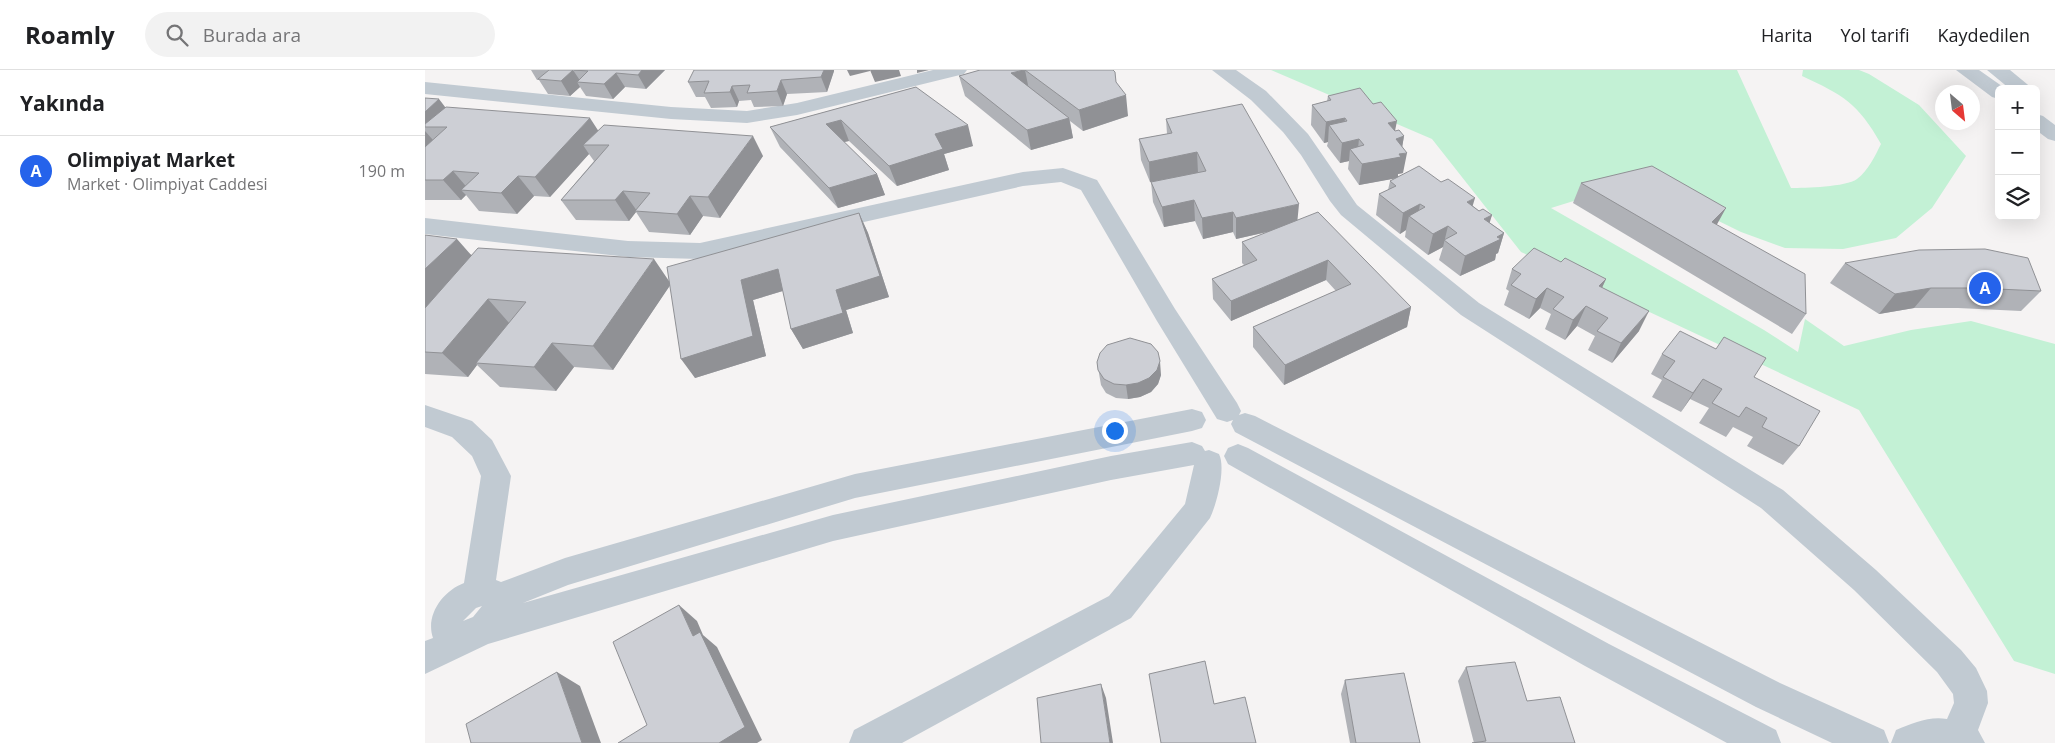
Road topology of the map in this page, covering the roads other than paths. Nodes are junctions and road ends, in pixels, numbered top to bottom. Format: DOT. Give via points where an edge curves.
graph roads {
  1 [pos="957,70"];
  2 [pos="1222,70"];
  3 [pos="1966,70"];
  4 [pos="1997,70"];
  5 [pos="2018,85"];
  6 [pos="425,88"];
  7 [pos="1995,90"];
  8 [pos="2045,111"];
  9 [pos="2055,135"];
  10 [pos="425,226"];
  11 [pos="425,416"];
  12 [pos="1236,418"];
  13 [pos="1192,420"];
  14 [pos="1213,457"];
  15 [pos="489,595"];
  16 [pos="480,631"];
  17 [pos="425,658"];
  18 [pos="1962,741"];
  19 [pos="867,743"];
  20 [pos="1763,743"];
  21 [pos="1871,743"];
  22 [pos="1909,743"];
  1 -- 6 [label="street" via="797,109 747,117 671,113"];
  2 -- 18 [label="street" via="1271,107 1309,150 1349,210 1470,309 1772,499 1865,580 1949,661 1964,680 1970,691 1971,703"];
  3 -- 7 [label="street"];
  4 -- 5 [label="street"];
  8 -- 9 [label="street"];
  10 -- 12 [label="street" via="627,249 700,251 1023,179 1063,174 1089,185 1166,315"];
  11 -- 15 [label="street" via="462,429 482,448 496,476"];
  12 -- 13 [label="street" via="1208,411"];
  12 -- 14 [label="street" via="1249,440 1246,449"];
  12 -- 21 [label="street" via="1768,695"];
  13 -- 14 [label="street" via="1184,433 1187,448"];
  13 -- 15 [label="street" via="855,486"];
  14 -- 16 [label="street" via="1111,468 833,528"];
  14 -- 19 [label="street" via="1199,508 1120,607"];
  14 -- 20 [label="street"];
  15 -- 16 [label="street" via="501,604 495,618"];
  16 -- 17 [label="street"];
  18 -- 22 [label="street" via="1938,734 1921,736"];
}
